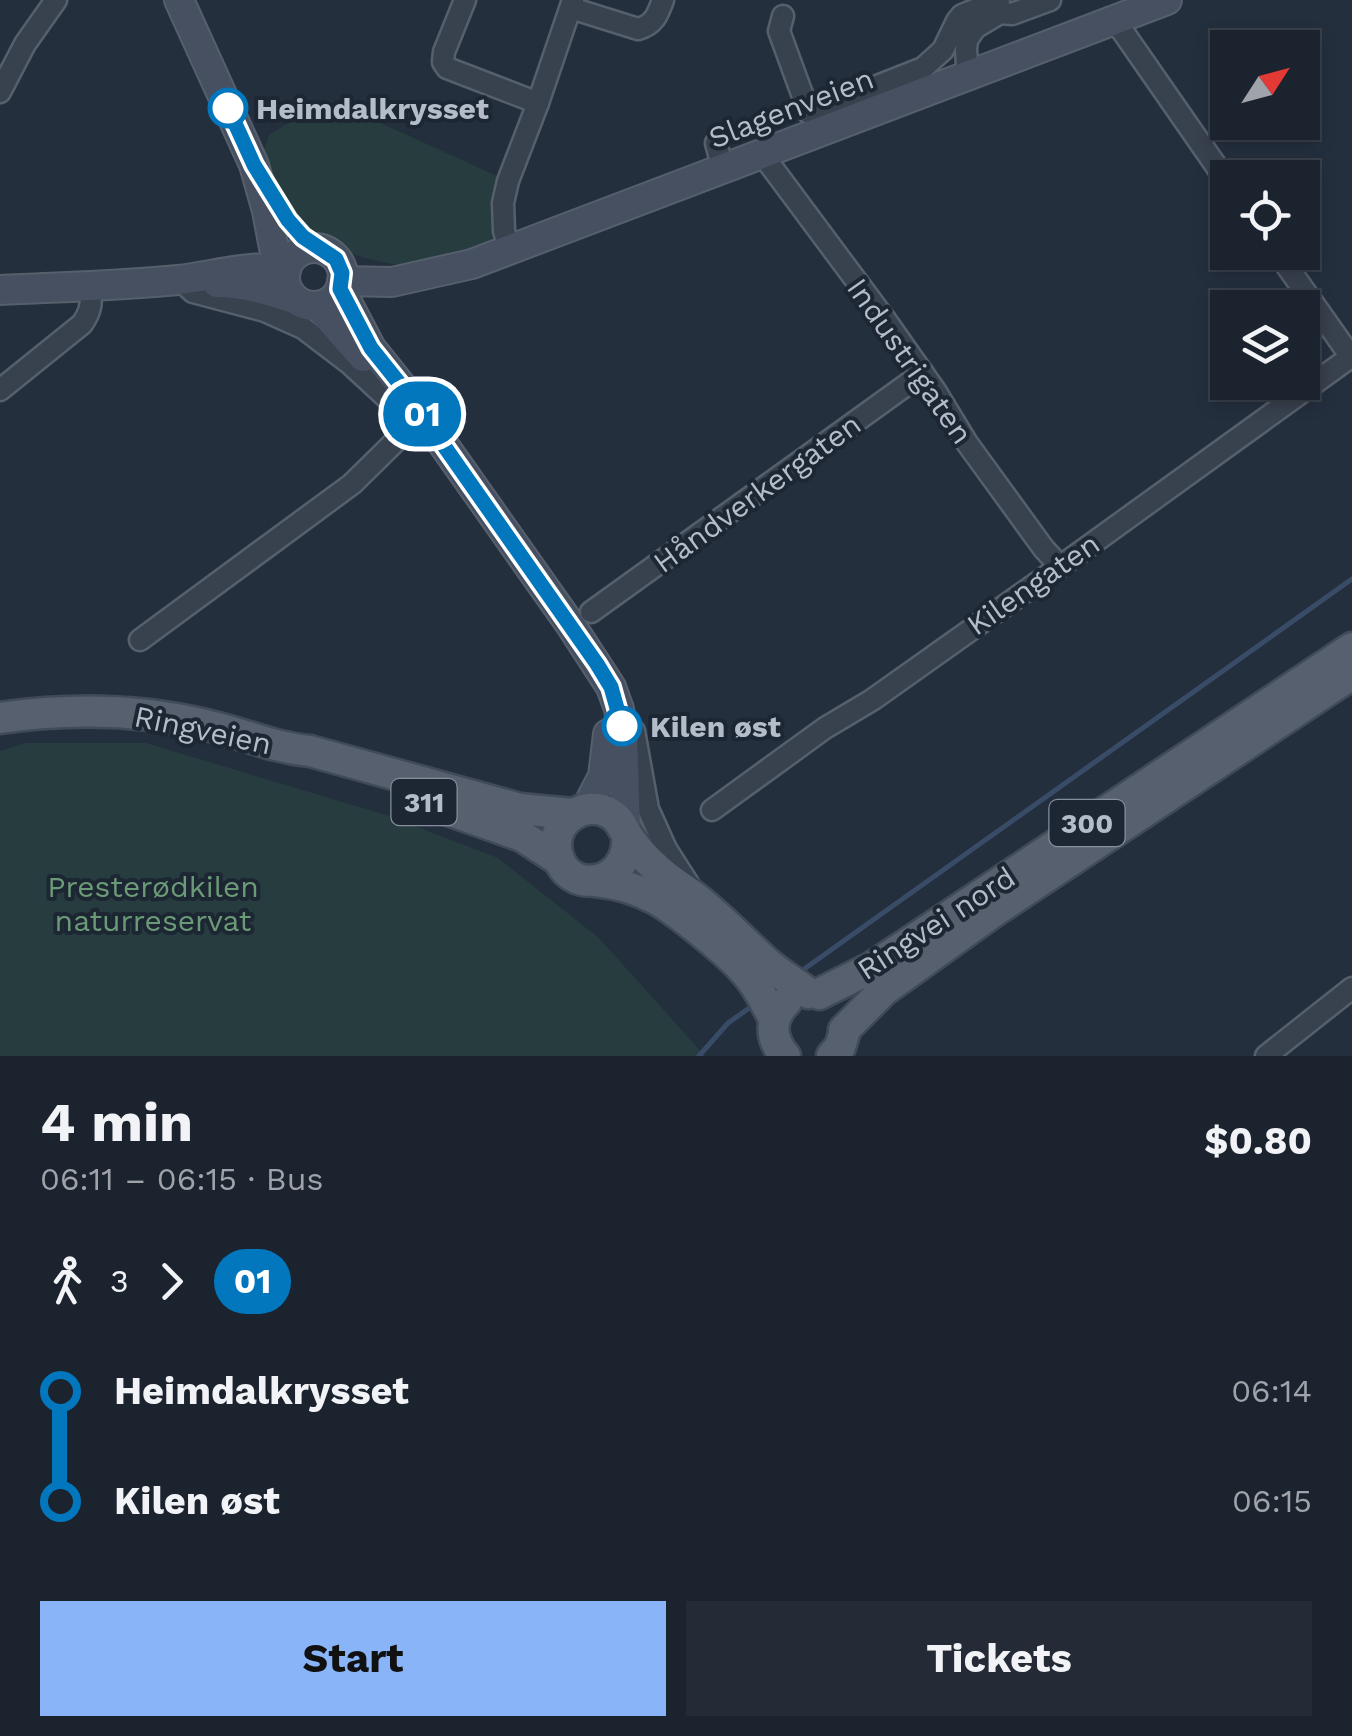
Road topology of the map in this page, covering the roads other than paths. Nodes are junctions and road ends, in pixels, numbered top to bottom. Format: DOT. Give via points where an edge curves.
graph roads {
  1 [pos="56,0"];
  2 [pos="180,0"];
  3 [pos="465,0"];
  4 [pos="663,0"];
  5 [pos="1050,0"];
  6 [pos="1168,0"];
  7 [pos="572,4"];
  8 [pos="1001,4"];
  9 [pos="966,6"];
  10 [pos="782,16"];
  11 [pos="1109,22"];
  12 [pos="970,75"];
  13 [pos="2,81"];
  14 [pos="538,103"];
  15 [pos="762,154"];
  16 [pos="1212,160"];
  17 [pos="254,165"];
  18 [pos="324,251"];
  19 [pos="510,251"];
  20 [pos="286,269"];
  21 [pos="1290,270"];
  22 [pos="436,272"];
  23 [pos="180,280"];
  24 [pos="89,285"];
  25 [pos="0,290"];
  26 [pos="324,294"];
  27 [pos="1351,356"];
  28 [pos="923,373"];
  29 [pos="0,390"];
  30 [pos="414,423"];
  31 [pos="1060,566"];
  32 [pos="591,612"];
  33 [pos="140,640"];
  34 [pos="1352,648"];
  35 [pos="597,664"];
  36 [pos="1352,674"];
  37 [pos="0,718"];
  38 [pos="286,749"];
  39 [pos="712,810"];
  40 [pos="579,811"];
  41 [pos="626,834"];
  42 [pos="559,860"];
  43 [pos="595,881"];
  44 [pos="698,900"];
  45 [pos="1352,988"];
  46 [pos="786,994"];
  47 [pos="843,1044"];
  48 [pos="785,1056"];
  49 [pos="1266,1056"];
  1 -- 13 [label="street"];
  2 -- 17 [label="main road"];
  3 -- 14 [label="street" via="443,62"];
  4 -- 7 [label="street" via="654,20 638,29"];
  5 -- 8 [label="street, Slagenveien" via="1012,14"];
  6 -- 11 [label="main road, Slagenveien"];
  7 -- 14 [label="street"];
  8 -- 9 [label="street, Slagenveien"];
  8 -- 12 [label="street" via="967,40"];
  9 -- 10 [label="street, Slagenveien" via="943,50 923,68 810,112 778,31"];
  11 -- 12 [label="main road, Slagenveien"];
  11 -- 16 [label="street" via="1121,29"];
  12 -- 15 [label="main road, Slagenveien"];
  14 -- 19 [label="street" via="502,203"];
  15 -- 19 [label="main road, Slagenveien" via="719,156"];
  15 -- 28 [label="street, Industrigaten"];
  17 -- 18 [label="main road" via="288,220"];
  17 -- 20 [label="main road" via="274,248"];
  18 -- 20 [label="main road" via="301,251"];
  18 -- 22 [label="main road, Slagenveien" via="387,268"];
  18 -- 26 [label="main road" via="340,266"];
  19 -- 22 [label="main road, Slagenveien"];
  20 -- 23 [label="main road, Slagenveien"];
  20 -- 26 [label="main road" via="286,284"];
  21 -- 27 [label="street"];
  22 -- 26 [label="main road, Slagenveien"];
  23 -- 24 [label="main road, Slagenveien"];
  23 -- 26 [label="main road, Slagenveien"];
  23 -- 30 [label="street" via="192,292 303,328"];
  24 -- 25 [label="main road, Slagenveien"];
  24 -- 29 [label="street" via="90,313 82,324"];
  26 -- 30 [label="main road"];
  26 -- 35 [label="main road" via="407,393"];
  27 -- 31 [label="street, Kilengaten"];
  28 -- 31 [label="street, Industrigaten"];
  28 -- 32 [label="street, Håndverkergaten"];
  30 -- 33 [label="street" via="352,484"];
  30 -- 40 [label="main road" via="598,692 607,758"];
  31 -- 39 [label="street, Kilengaten"];
  34 -- 46 [label="main road, Ringvei nord / 300" via="871,968"];
  35 -- 41 [label="main road" via="623,732"];
  35 -- 44 [label="street" via="628,708 648,810"];
  36 -- 47 [label="main road, Ringvei nord / 300" via="884,990"];
  37 -- 38 [label="main road, Ringveien / 311" via="148,714"];
  38 -- 40 [label="main road, Ringveien / 311" via="520,809"];
  38 -- 42 [label="main road, Ringveien / 311" via="306,762 508,830"];
  40 -- 41 [label="main road, Ringveien / 311" via="610,814"];
  40 -- 42 [label="main road" via="557,834"];
  41 -- 43 [label="main road" via="621,866"];
  41 -- 44 [label="main road, Ringveien"];
  42 -- 43 [label="main road, Ringveien / 311" via="570,874"];
  43 -- 46 [label="main road, 311" via="643,891 670,906"];
  44 -- 46 [label="main road, Ringveien"];
  45 -- 49 [label="street"];
  46 -- 47 [label="main road, 311" via="829,1000 843,1018"];
  46 -- 48 [label="main road, 311" via="772,1032"];
}
